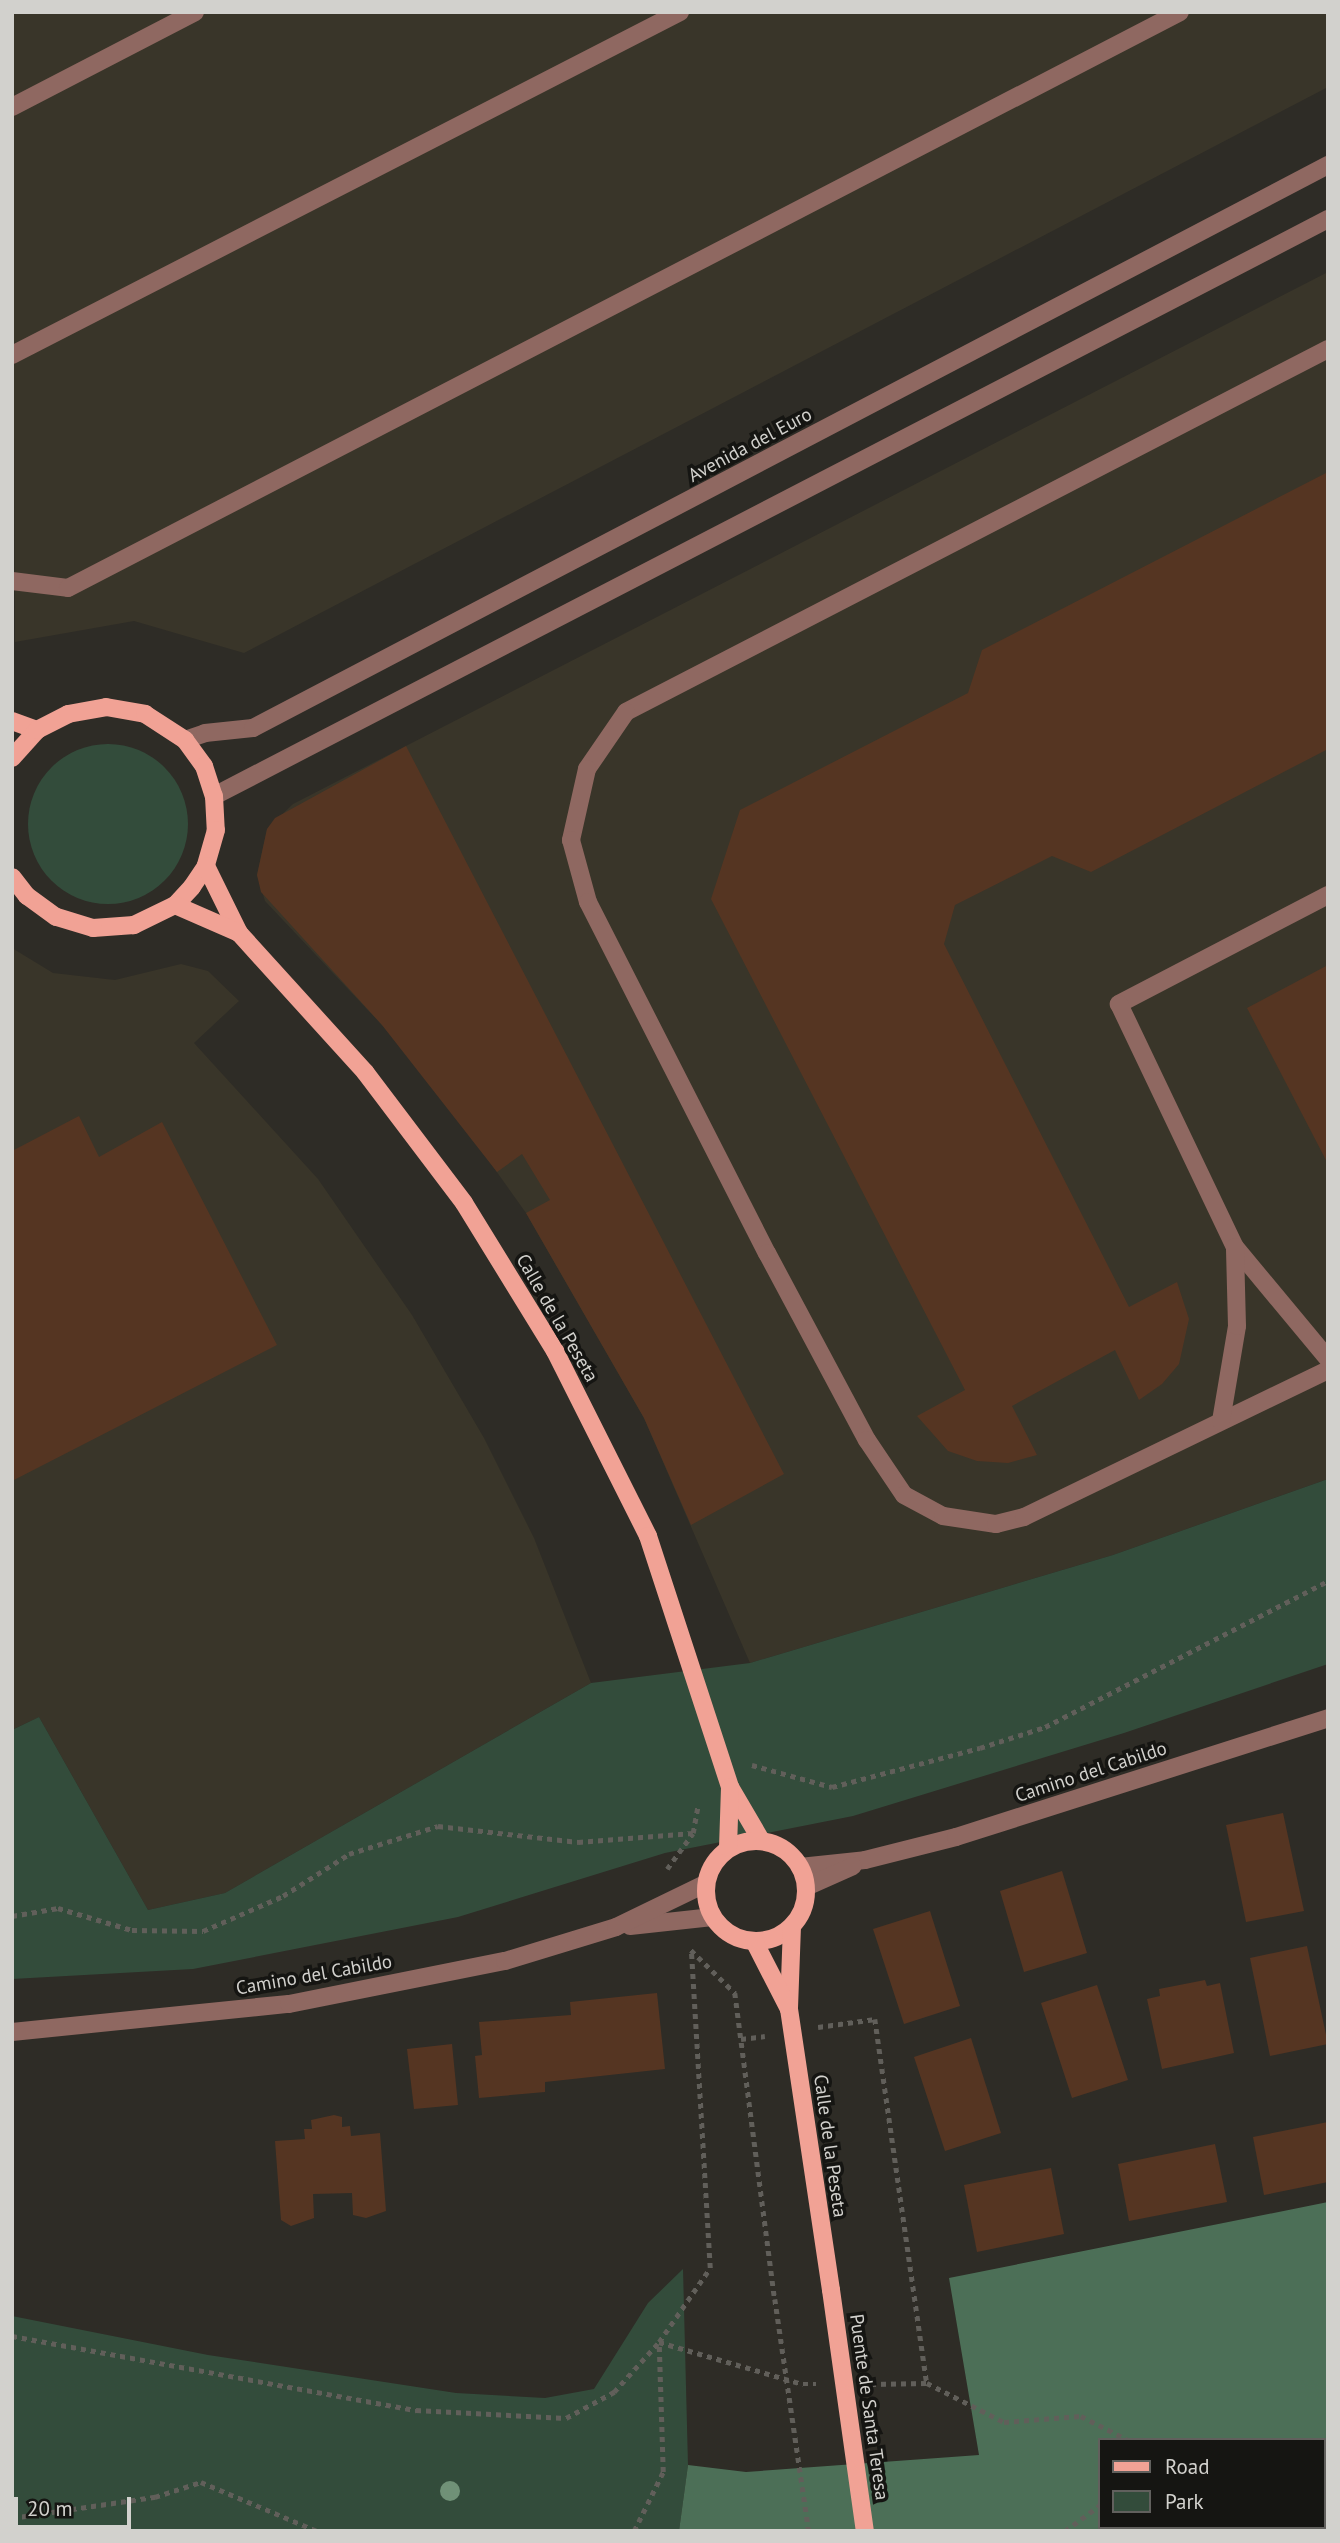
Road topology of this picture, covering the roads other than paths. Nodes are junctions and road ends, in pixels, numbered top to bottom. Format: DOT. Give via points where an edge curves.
graph roads {
  1 [pos="195,12"];
  2 [pos="680,12"];
  3 [pos="1180,12"];
  4 [pos="12,107"];
  5 [pos="1328,164"];
  6 [pos="1328,219"];
  7 [pos="1328,349"];
  8 [pos="12,355"];
  9 [pos="12,581"];
  10 [pos="12,721"];
  11 [pos="37,730"];
  12 [pos="185,740"];
  13 [pos="12,758"];
  14 [pos="214,796"];
  15 [pos="206,866"];
  16 [pos="12,877"];
  17 [pos="1328,895"];
  18 [pos="20,897"];
  19 [pos="175,905"];
  20 [pos="239,933"];
  21 [pos="1235,1247"];
  22 [pos="1328,1359"];
  23 [pos="1328,1370"];
  24 [pos="1221,1421"];
  25 [pos="1328,1718"];
  26 [pos="728,1780"];
  27 [pos="761,1840"];
  28 [pos="728,1848"];
  29 [pos="865,1860"];
  30 [pos="800,1867"];
  31 [pos="705,1884"];
  32 [pos="806,1887"];
  33 [pos="713,1917"];
  34 [pos="792,1926"];
  35 [pos="616,1927"];
  36 [pos="754,1941"];
  37 [pos="789,2008"];
  38 [pos="12,2032"];
  39 [pos="831,2290"];
  40 [pos="865,2531"];
  1 -- 4 [label="street"];
  2 -- 8 [label="street"];
  3 -- 9 [label="street" via="68,588"];
  5 -- 12 [label="street, Avenida del Euro" via="253,728"];
  6 -- 14 [label="street"];
  7 -- 24 [label="street" via="626,712 587,769 571,840 588,902 606,938 848,1405 904,1495 943,1516 996,1524 1024,1517"];
  10 -- 11 [label="main road"];
  11 -- 12 [label="main road" via="68,713 106,707 145,714"];
  11 -- 13 [label="main road"];
  12 -- 14 [label="main road" via="204,766"];
  14 -- 15 [label="main road" via="216,830"];
  15 -- 19 [label="main road"];
  15 -- 20 [label="main road, Calle de la Peseta"];
  16 -- 18 [label="main road"];
  17 -- 21 [label="street" via="1119,1004"];
  18 -- 19 [label="main road" via="56,917 93,928 134,925"];
  19 -- 20 [label="main road, Calle de la Peseta"];
  20 -- 26 [label="main road, Calle de la Peseta" via="365,1073 464,1203 555,1351 648,1536"];
  21 -- 22 [label="street"];
  21 -- 24 [label="street" via="1237,1326"];
  23 -- 24 [label="street"];
  25 -- 29 [label="street, Camino del Cabildo" via="956,1837"];
  26 -- 27 [label="main road, Calle de la Peseta"];
  26 -- 28 [label="main road, Calle de la Peseta"];
  27 -- 28 [label="main road"];
  27 -- 30 [label="main road" via="784,1849"];
  28 -- 31 [label="main road" via="709,1870"];
  29 -- 30 [label="street, Camino del Cabildo"];
  29 -- 32 [label="street, Camino del Cabildo"];
  30 -- 32 [label="main road"];
  31 -- 33 [label="main road"];
  31 -- 35 [label="street, Camino del Cabildo"];
  32 -- 34 [label="main road" via="806,1901"];
  33 -- 35 [label="street, Camino del Cabildo"];
  33 -- 36 [label="main road" via="723,1930"];
  34 -- 36 [label="main road" via="768,1940"];
  34 -- 37 [label="main road, Calle de la Peseta"];
  35 -- 38 [label="street, Camino del Cabildo" via="505,1961 289,2004"];
  36 -- 37 [label="main road, Calle de la Peseta"];
  37 -- 39 [label="main road, Calle de la Peseta"];
  39 -- 40 [label="main road, Puente de Santa Teresa, bridge"];
}
